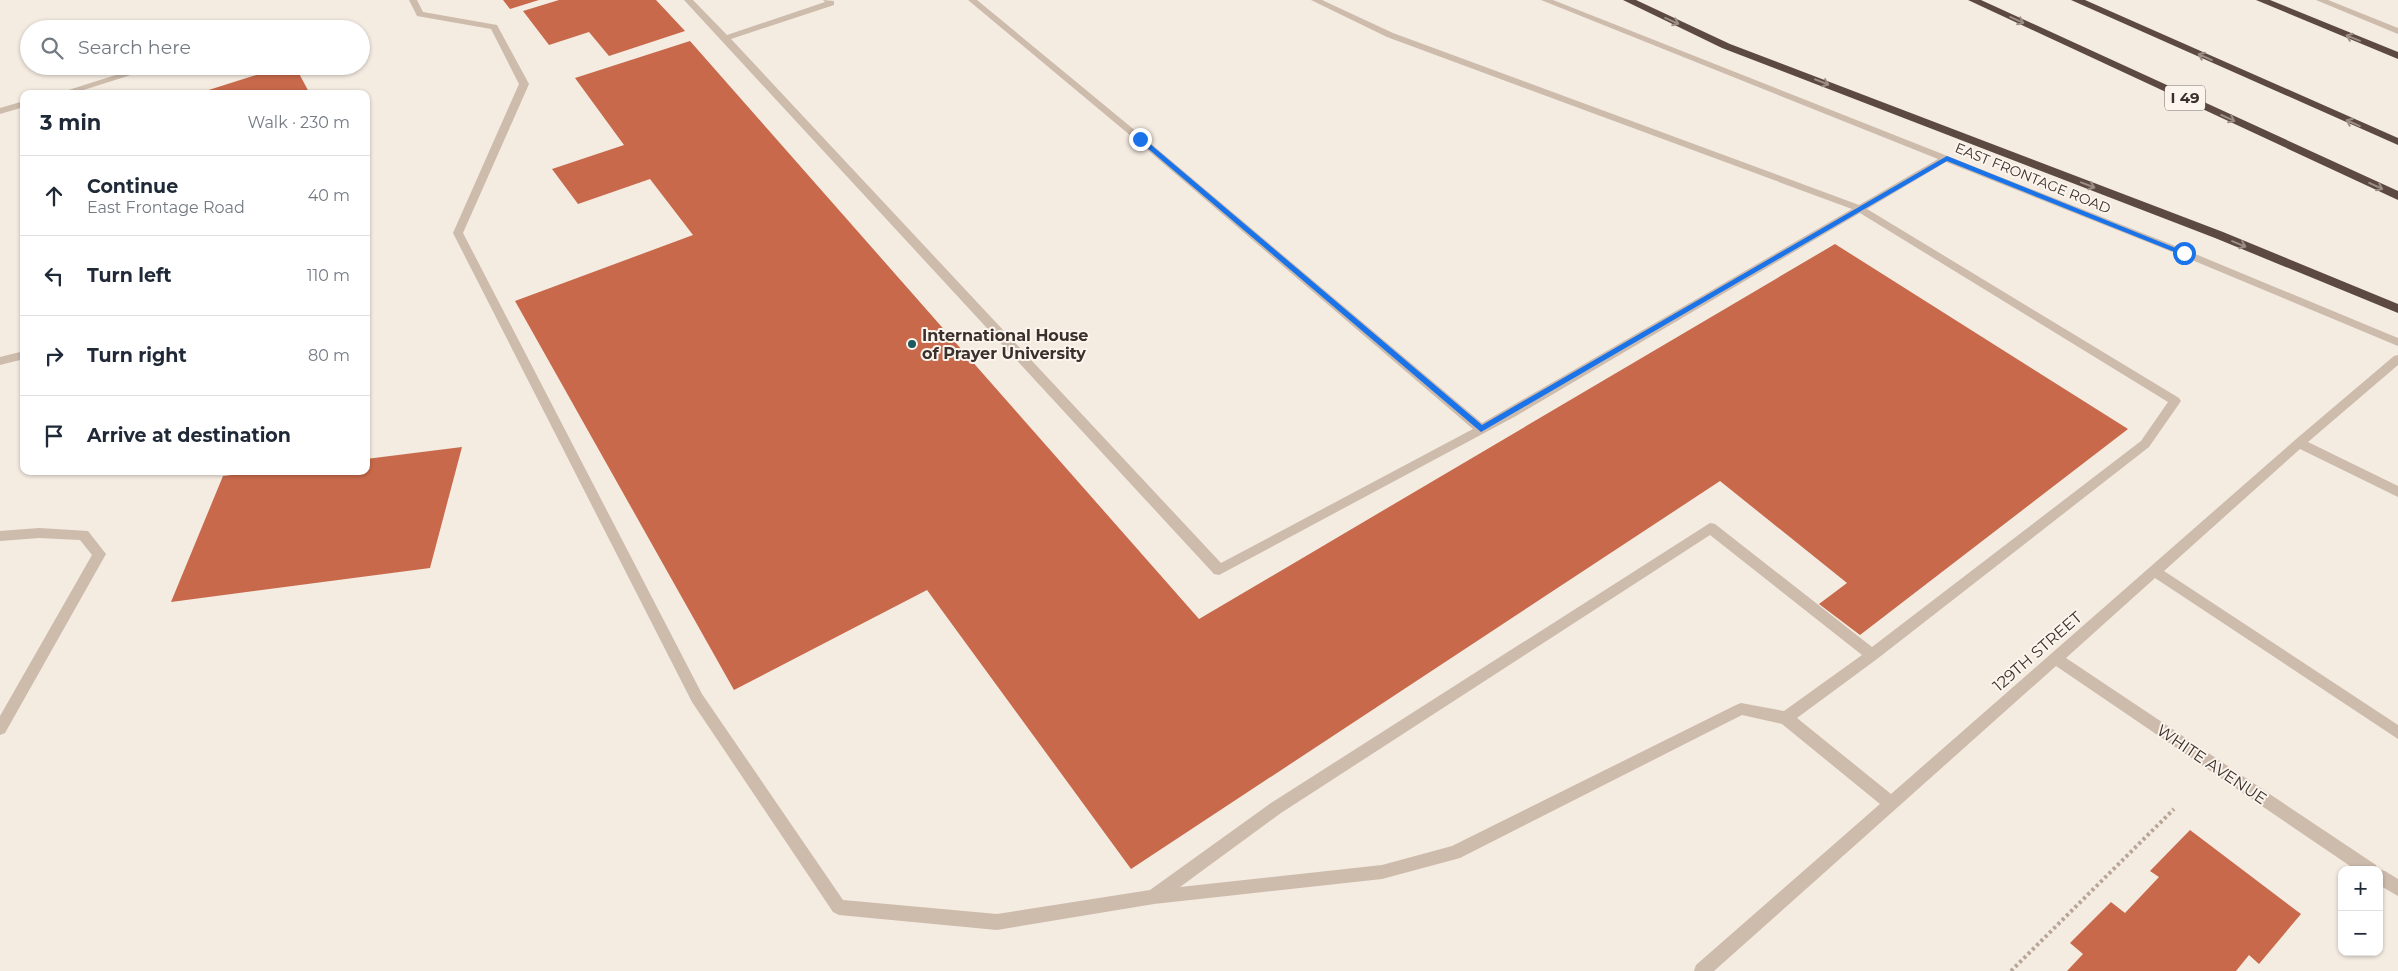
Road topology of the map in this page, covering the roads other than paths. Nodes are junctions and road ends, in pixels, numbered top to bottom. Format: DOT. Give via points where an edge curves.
graph roads {
  1 [pos="413,0"];
  2 [pos="688,0"];
  3 [pos="972,0"];
  4 [pos="1315,0"];
  5 [pos="1545,0"];
  6 [pos="1628,0"];
  7 [pos="1973,0"];
  8 [pos="2076,0"];
  9 [pos="2261,0"];
  10 [pos="2320,0"];
  11 [pos="833,1"];
  12 [pos="2398,31"];
  13 [pos="725,38"];
  14 [pos="2398,56"];
  15 [pos="125,75"];
  16 [pos="74,90"];
  17 [pos="20,105"];
  18 [pos="0,111"];
  19 [pos="2398,142"];
  20 [pos="1947,158"];
  21 [pos="2398,196"];
  22 [pos="1860,209"];
  23 [pos="2398,309"];
  24 [pos="2398,342"];
  25 [pos="20,356"];
  26 [pos="2398,360"];
  27 [pos="0,361"];
  28 [pos="1481,429"];
  29 [pos="2300,443"];
  30 [pos="2398,492"];
  31 [pos="0,536"];
  32 [pos="2154,572"];
  33 [pos="1872,655"];
  34 [pos="2055,658"];
  35 [pos="1786,718"];
  36 [pos="0,729"];
  37 [pos="2398,733"];
  38 [pos="1891,803"];
  39 [pos="2364,866"];
  40 [pos="2383,879"];
  41 [pos="2398,888"];
  42 [pos="1153,897"];
  43 [pos="1702,971"];
  1 -- 42 [label="street" via="420,14 494,27 524,84 458,233 697,698 839,907 997,922"];
  2 -- 13 [label="street"];
  3 -- 28 [label="street" via="1148,145"];
  4 -- 22 [label="street" via="1390,35"];
  5 -- 20 [label="street, EAST FRONTAGE ROAD"];
  6 -- 23 [label="highway, one-way" via="1726,46 2219,235"];
  7 -- 21 [label="highway, I 49, one-way"];
  19 -- 8 [label="highway, one-way"];
  14 -- 9 [label="highway, one-way"];
  10 -- 12 [label="street"];
  11 -- 13 [label="street"];
  13 -- 28 [label="street" via="1219,570"];
  15 -- 16 [label="street"];
  17 -- 18 [label="street"];
  20 -- 22 [label="street"];
  20 -- 24 [label="street, EAST FRONTAGE ROAD"];
  22 -- 28 [label="street"];
  22 -- 33 [label="street" via="2175,401 2146,444"];
  25 -- 27 [label="street"];
  26 -- 29 [label="street, 129TH STREET"];
  29 -- 30 [label="street"];
  29 -- 32 [label="street, 129TH STREET"];
  31 -- 36 [label="street" via="39,533 83,535 99,554"];
  32 -- 34 [label="street, 129TH STREET"];
  32 -- 37 [label="street"];
  33 -- 35 [label="street"];
  33 -- 42 [label="street" via="1710,528 1276,808"];
  34 -- 38 [label="street, 129TH STREET"];
  34 -- 39 [label="street, WHITE AVENUE"];
  35 -- 38 [label="street"];
  35 -- 42 [label="street" via="1741,709 1455,853 1382,872"];
  38 -- 43 [label="street, 129TH STREET"];
  40 -- 41 [label="street"];
}
